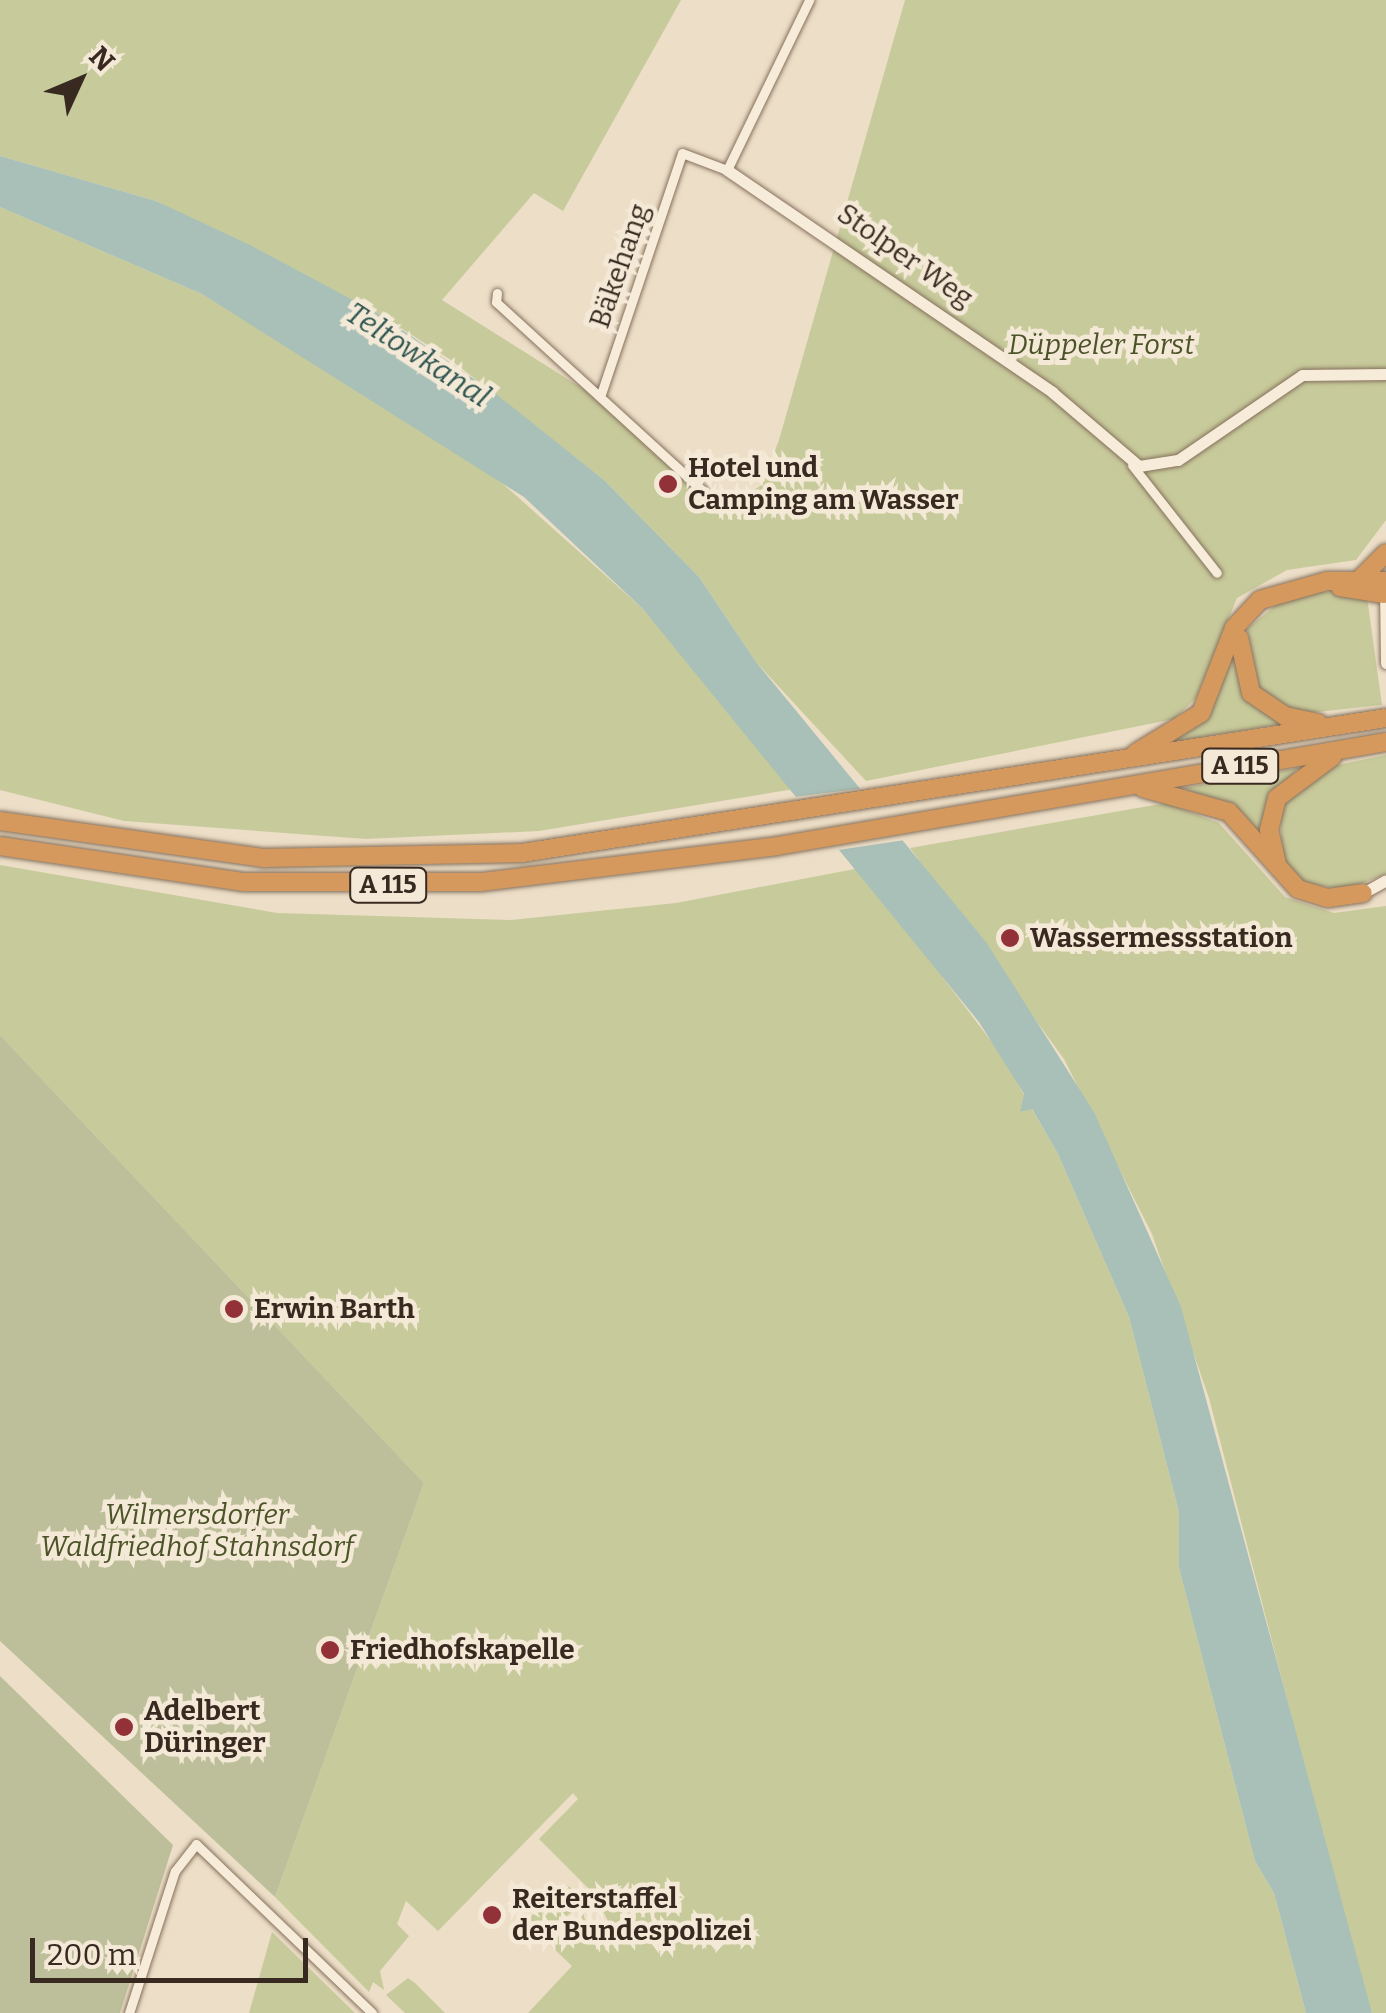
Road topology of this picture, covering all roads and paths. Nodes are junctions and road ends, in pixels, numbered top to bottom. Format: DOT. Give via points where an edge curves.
graph roads {
  1 [pos="809,0"];
  2 [pos="682,153"];
  3 [pos="727,170"];
  4 [pos="497,292"];
  5 [pos="1386,374"];
  6 [pos="601,394"];
  7 [pos="1130,461"];
  8 [pos="703,491"];
  9 [pos="1386,554"];
  10 [pos="1217,573"];
  11 [pos="1361,578"];
  12 [pos="1310,584"];
  13 [pos="1385,585"];
  14 [pos="1248,609"];
  15 [pos="1386,664"];
  16 [pos="1386,718"];
  17 [pos="1346,724"];
  18 [pos="1386,742"];
  19 [pos="1356,746"];
  20 [pos="1118,762"];
  21 [pos="1123,786"];
  22 [pos="0,821"];
  23 [pos="0,846"];
  24 [pos="1284,878"];
  25 [pos="1386,880"];
  26 [pos="1386,889"];
  27 [pos="1363,893"];
  28 [pos="130,2013"];
  29 [pos="372,2013"];
  1 -- 3 [label="street"];
  2 -- 3 [label="street, Stolper Weg"];
  2 -- 6 [label="street, Bäkehang"];
  3 -- 7 [label="street, Stolper Weg" via="1052,392"];
  4 -- 6 [label="street" via="496,302"];
  5 -- 7 [label="street" via="1302,375 1178,460"];
  6 -- 8 [label="street"];
  7 -- 10 [label="street, Stolper Weg"];
  9 -- 11 [label="highway"];
  11 -- 12 [label="highway"];
  11 -- 13 [label="highway"];
  12 -- 13 [label="highway"];
  12 -- 14 [label="highway"];
  13 -- 15 [label="street"];
  14 -- 17 [label="highway" via="1238,647 1251,693 1285,716"];
  14 -- 20 [label="highway" via="1201,713"];
  16 -- 17 [label="highway, A 115"];
  17 -- 20 [label="highway, A 115"];
  18 -- 19 [label="highway, A 115"];
  19 -- 21 [label="highway, A 115"];
  19 -- 24 [label="highway" via="1302,771 1277,798 1269,830"];
  20 -- 22 [label="highway, A 115" via="522,854 382,861 196,854"];
  21 -- 23 [label="highway, A 115" via="777,846 544,877 320,886 164,875"];
  21 -- 24 [label="highway" via="1228,812"];
  24 -- 27 [label="highway" via="1328,898"];
  25 -- 27 [label="street"];
  26 -- 27 [label="street"];
  28 -- 29 [label="street" via="175,1870 196,1844"];
}
